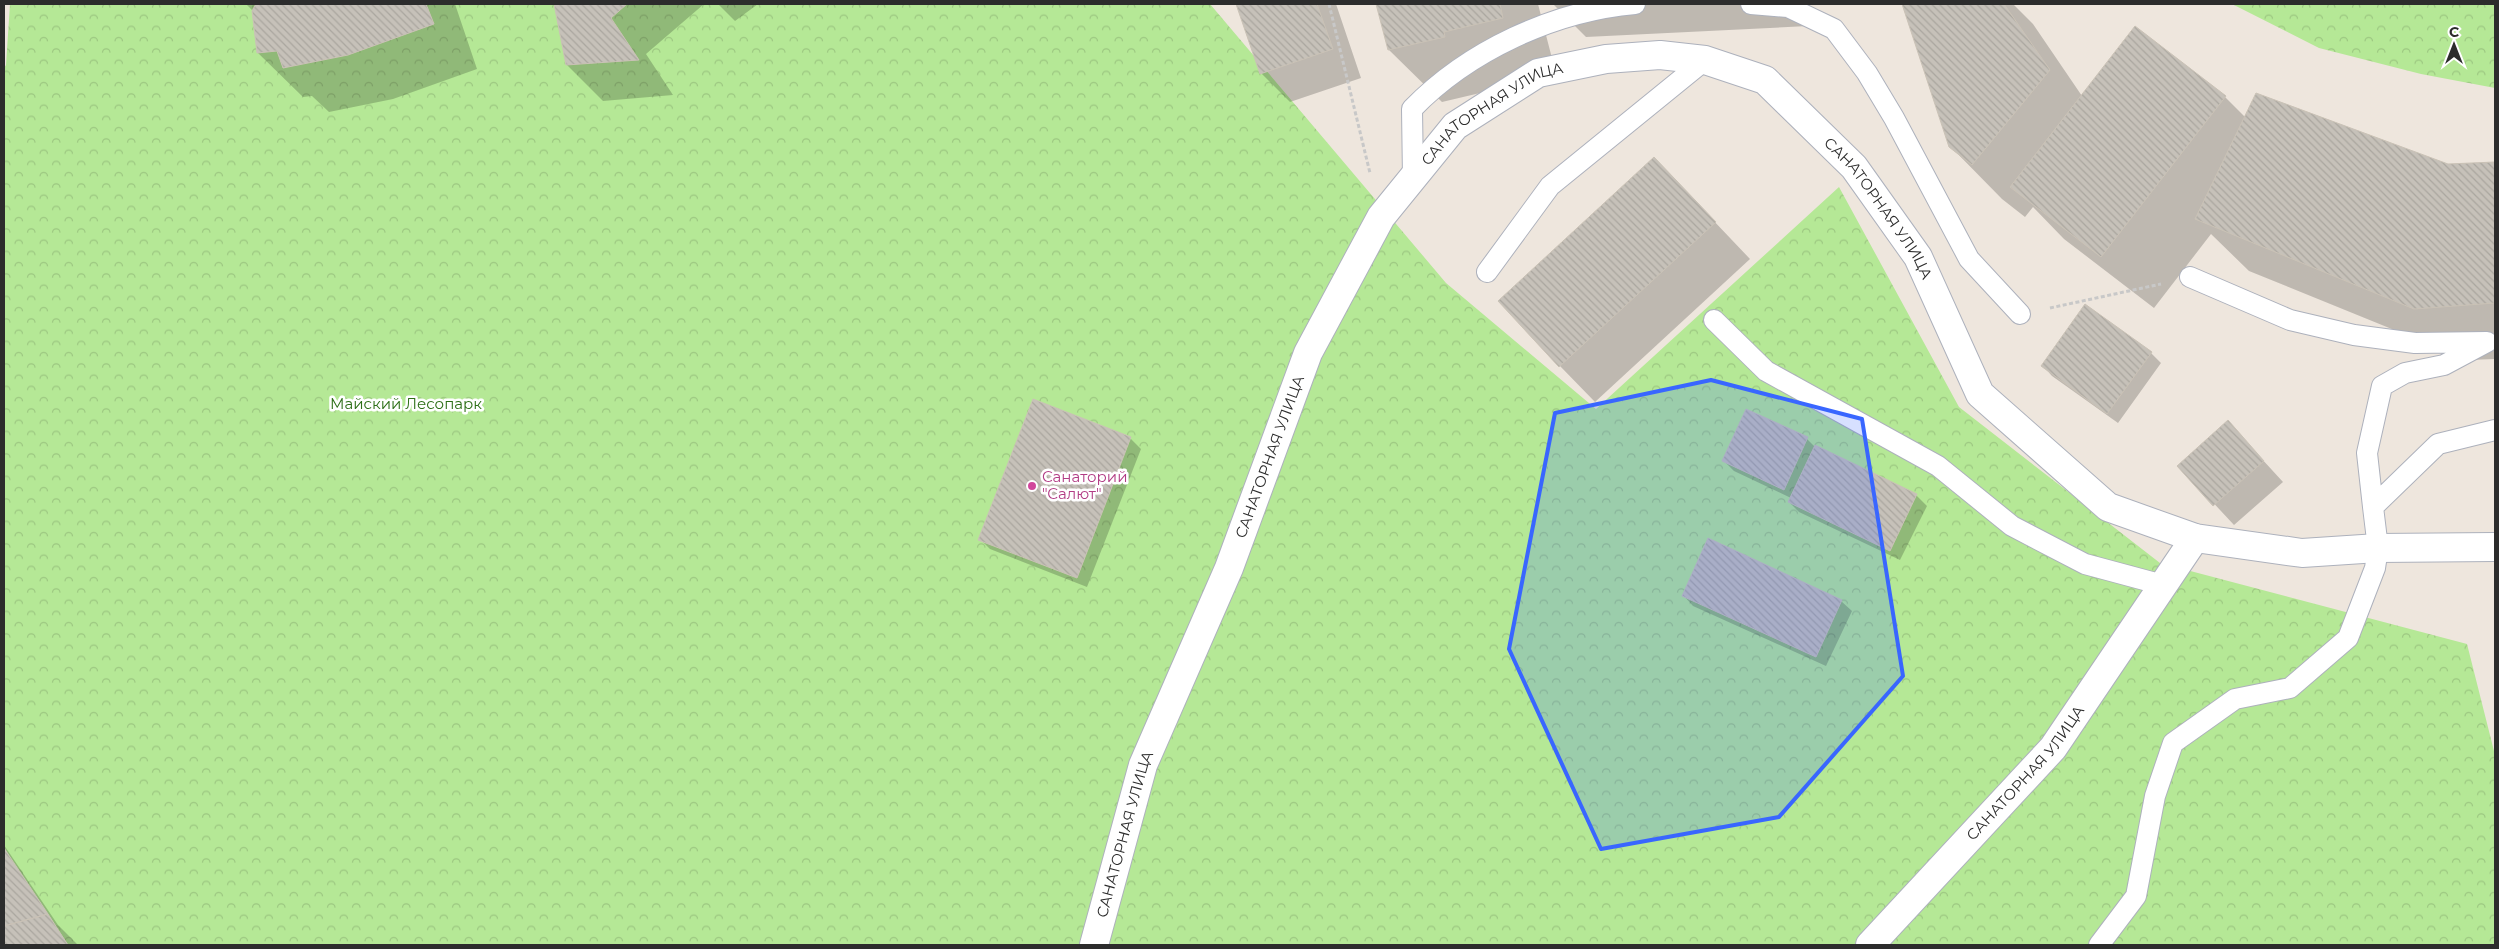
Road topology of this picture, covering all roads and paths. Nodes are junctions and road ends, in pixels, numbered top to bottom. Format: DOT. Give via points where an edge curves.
graph roads {
  1 [pos="1329,4"];
  2 [pos="1635,4"];
  3 [pos="1751,4"];
  4 [pos="1788,5"];
  5 [pos="1705,60"];
  6 [pos="1412,178"];
  7 [pos="1381,217"];
  8 [pos="1487,272"];
  9 [pos="2190,277"];
  10 [pos="2020,314"];
  11 [pos="1714,320"];
  12 [pos="2491,341"];
  13 [pos="2495,430"];
  14 [pos="2373,507"];
  15 [pos="2195,538"];
  16 [pos="2378,548"];
  17 [pos="2495,548"];
  18 [pos="2162,586"];
  19 [pos="1090,942"];
  20 [pos="1870,945"];
  21 [pos="2099,945"];
  1 -- 7 [label="path"];
  2 -- 6 [label="lane" via="1611,6 1548,23 1482,54 1433,87 1412,109"];
  3 -- 4 [label="lane"];
  4 -- 10 [label="lane" via="1834,29 1867,73 1970,259"];
  5 -- 6 [label="street, САНАТОРНАЯ УЛИЦА" via="1660,54 1606,59 1538,73 1455,126"];
  5 -- 8 [label="lane" via="1550,186"];
  5 -- 15 [label="street, САНАТОРНАЯ УЛИЦА" via="1765,80 1854,167 1918,257 1980,394 2108,507"];
  6 -- 7 [label="street, САНАТОРНАЯ УЛИЦА"];
  7 -- 19 [label="street, САНАТОРНАЯ УЛИЦА" via="1308,352 1229,568 1143,765"];
  9 -- 10 [label="path"];
  9 -- 12 [label="lane" via="2290,320 2354,335 2415,343"];
  11 -- 18 [label="lane" via="1766,371 1938,466 2012,526 2085,564"];
  12 -- 14 [label="lane" via="2444,365 2405,373 2382,386 2367,452"];
  13 -- 14 [label="lane" via="2438,444"];
  14 -- 16 [label="lane"];
  15 -- 16 [label="street, САНАТОРНАЯ УЛИЦА" via="2302,553"];
  15 -- 18 [label="street, САНАТОРНАЯ УЛИЦА"];
  16 -- 17 [label="street, САНАТОРНАЯ УЛИЦА"];
  16 -- 21 [label="lane" via="2374,568 2348,638 2290,688 2235,699 2174,743 2155,796 2136,896"];
  18 -- 20 [label="street, САНАТОРНАЯ УЛИЦА" via="2053,748"];
}
